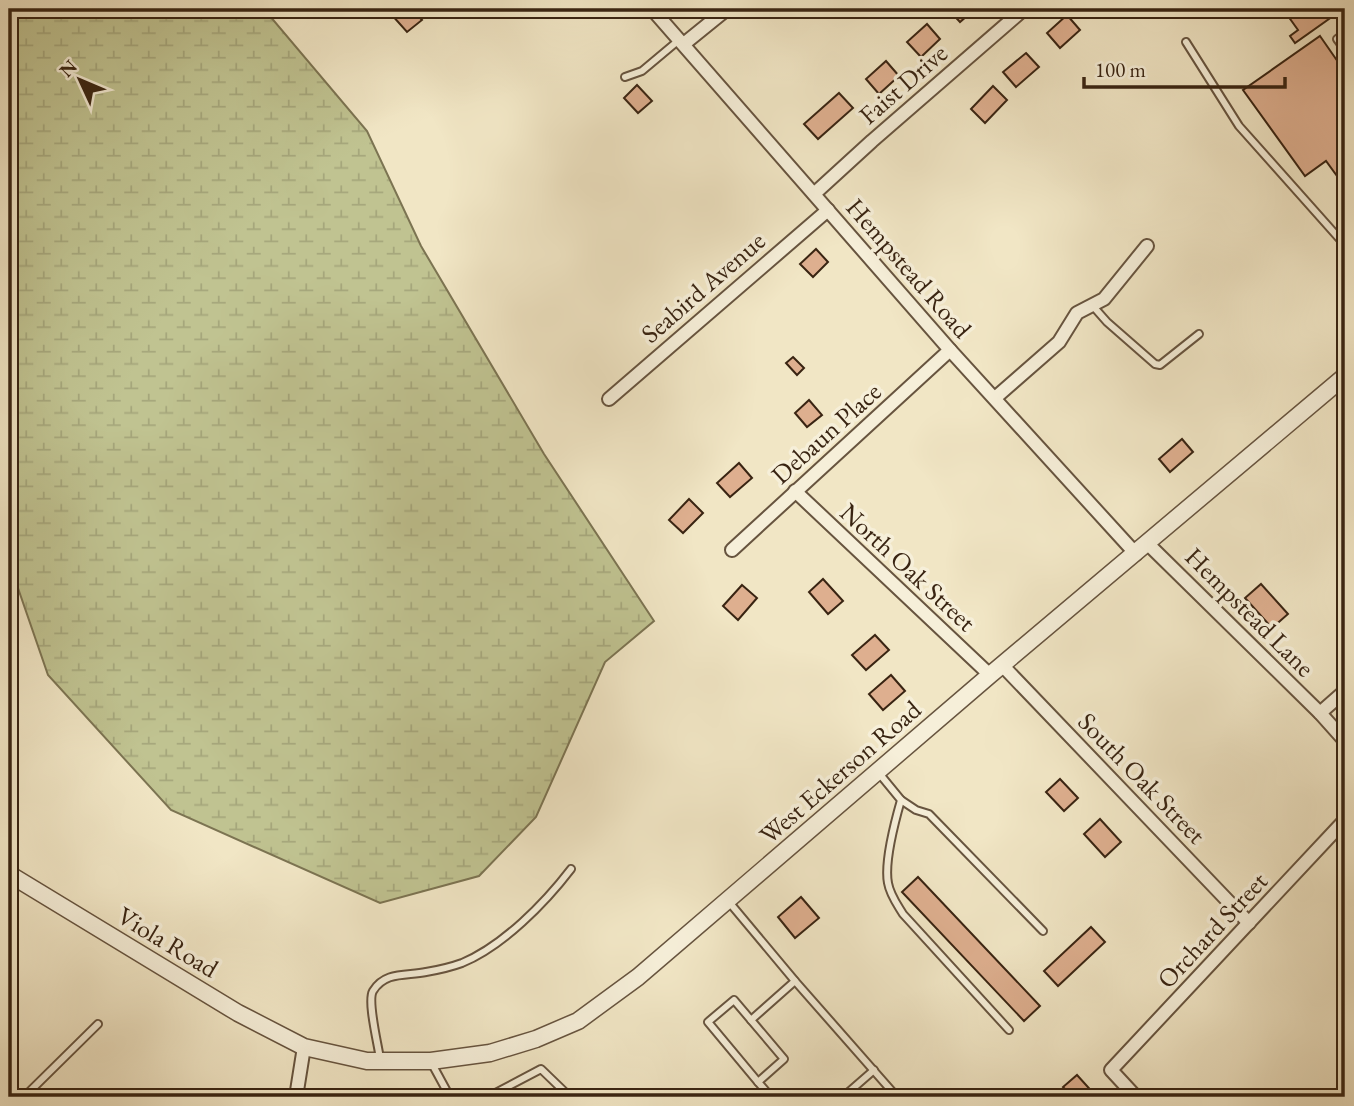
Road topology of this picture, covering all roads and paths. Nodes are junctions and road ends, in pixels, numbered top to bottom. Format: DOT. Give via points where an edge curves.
graph roads {
  1 [pos="456,9"];
  2 [pos="474,9"];
  3 [pos="652,9"];
  4 [pos="727,9"];
  5 [pos="1024,9"];
  6 [pos="1345,33"];
  7 [pos="682,41"];
  8 [pos="1186,43"];
  9 [pos="1345,50"];
  10 [pos="625,77"];
  11 [pos="814,194"];
  12 [pos="828,209"];
  13 [pos="1345,245"];
  14 [pos="1147,246"];
  15 [pos="1092,305"];
  16 [pos="1199,334"];
  17 [pos="950,350"];
  18 [pos="1345,376"];
  19 [pos="995,398"];
  20 [pos="609,400"];
  21 [pos="796,491"];
  22 [pos="1142,549"];
  23 [pos="732,550"];
  24 [pos="996,670"];
  25 [pos="1345,691"];
  26 [pos="1320,713"];
  27 [pos="1345,741"];
  28 [pos="878,772"];
  29 [pos="901,800"];
  30 [pos="1345,820"];
  31 [pos="571,869"];
  32 [pos="9,874"];
  33 [pos="728,900"];
  34 [pos="1250,923"];
  35 [pos="1044,931"];
  36 [pos="795,981"];
  37 [pos="751,1020"];
  38 [pos="98,1024"];
  39 [pos="1009,1030"];
  40 [pos="304,1047"];
  41 [pos="380,1061"];
  42 [pos="431,1061"];
  43 [pos="874,1070"];
  44 [pos="758,1082"];
  45 [pos="24,1097"];
  46 [pos="296,1097"];
  47 [pos="450,1097"];
  48 [pos="488,1097"];
  49 [pos="570,1097"];
  50 [pos="771,1097"];
  51 [pos="843,1097"];
  52 [pos="897,1097"];
  53 [pos="1136,1097"];
  1 -- 2 [label="lane" via="467,14"];
  3 -- 7 [label="street, Hempstead Road"];
  4 -- 7 [label="street"];
  5 -- 11 [label="street, Faist Drive"];
  6 -- 9 [label="lane" via="1338,39"];
  7 -- 10 [label="lane" via="642,71"];
  7 -- 11 [label="street, Hempstead Road"];
  8 -- 13 [label="lane" via="1240,126"];
  11 -- 12 [label="street, Hempstead Road"];
  12 -- 17 [label="street, Hempstead Road"];
  12 -- 20 [label="street, Seabird Avenue"];
  14 -- 15 [label="street" via="1104,299"];
  15 -- 16 [label="lane" via="1155,364 1176,355"];
  15 -- 19 [label="street" via="1077,313 1059,342"];
  17 -- 19 [label="street, Hempstead Road"];
  17 -- 21 [label="street, Debaun Place"];
  18 -- 22 [label="street, West Eckerson Road"];
  19 -- 22 [label="street, Hempstead Road"];
  21 -- 23 [label="street, Debaun Place"];
  21 -- 24 [label="street, North Oak Street"];
  22 -- 24 [label="street, West Eckerson Road"];
  22 -- 26 [label="street, Hempstead Lane"];
  24 -- 28 [label="street, West Eckerson Road"];
  24 -- 34 [label="street, South Oak Street"];
  25 -- 26 [label="street"];
  26 -- 27 [label="street"];
  28 -- 29 [label="lane"];
  28 -- 33 [label="street, West Eckerson Road"];
  29 -- 35 [label="lane" via="929,814"];
  29 -- 39 [label="lane" via="892,831 887,882 894,900"];
  30 -- 34 [label="street, Orchard Street"];
  31 -- 41 [label="lane" via="535,910 480,953 451,967 396,974 379,984 370,1000"];
  32 -- 40 [label="street, Viola Road" via="238,1013"];
  33 -- 36 [label="lane"];
  33 -- 42 [label="street, West Eckerson Road" via="578,1021 490,1053"];
  34 -- 53 [label="street, Orchard Street" via="1111,1070"];
  36 -- 37 [label="lane"];
  36 -- 43 [label="lane"];
  37 -- 44 [label="lane" via="784,1059"];
  37 -- 44 [label="lane" via="734,1000 708,1023"];
  38 -- 45 [label="lane"];
  40 -- 41 [label="street, West Eckerson Road"];
  40 -- 46 [label="street"];
  41 -- 42 [label="street, West Eckerson Road"];
  42 -- 47 [label="lane"];
  43 -- 51 [label="lane"];
  43 -- 52 [label="lane"];
  44 -- 50 [label="lane"];
  48 -- 49 [label="lane" via="541,1069"];
}
